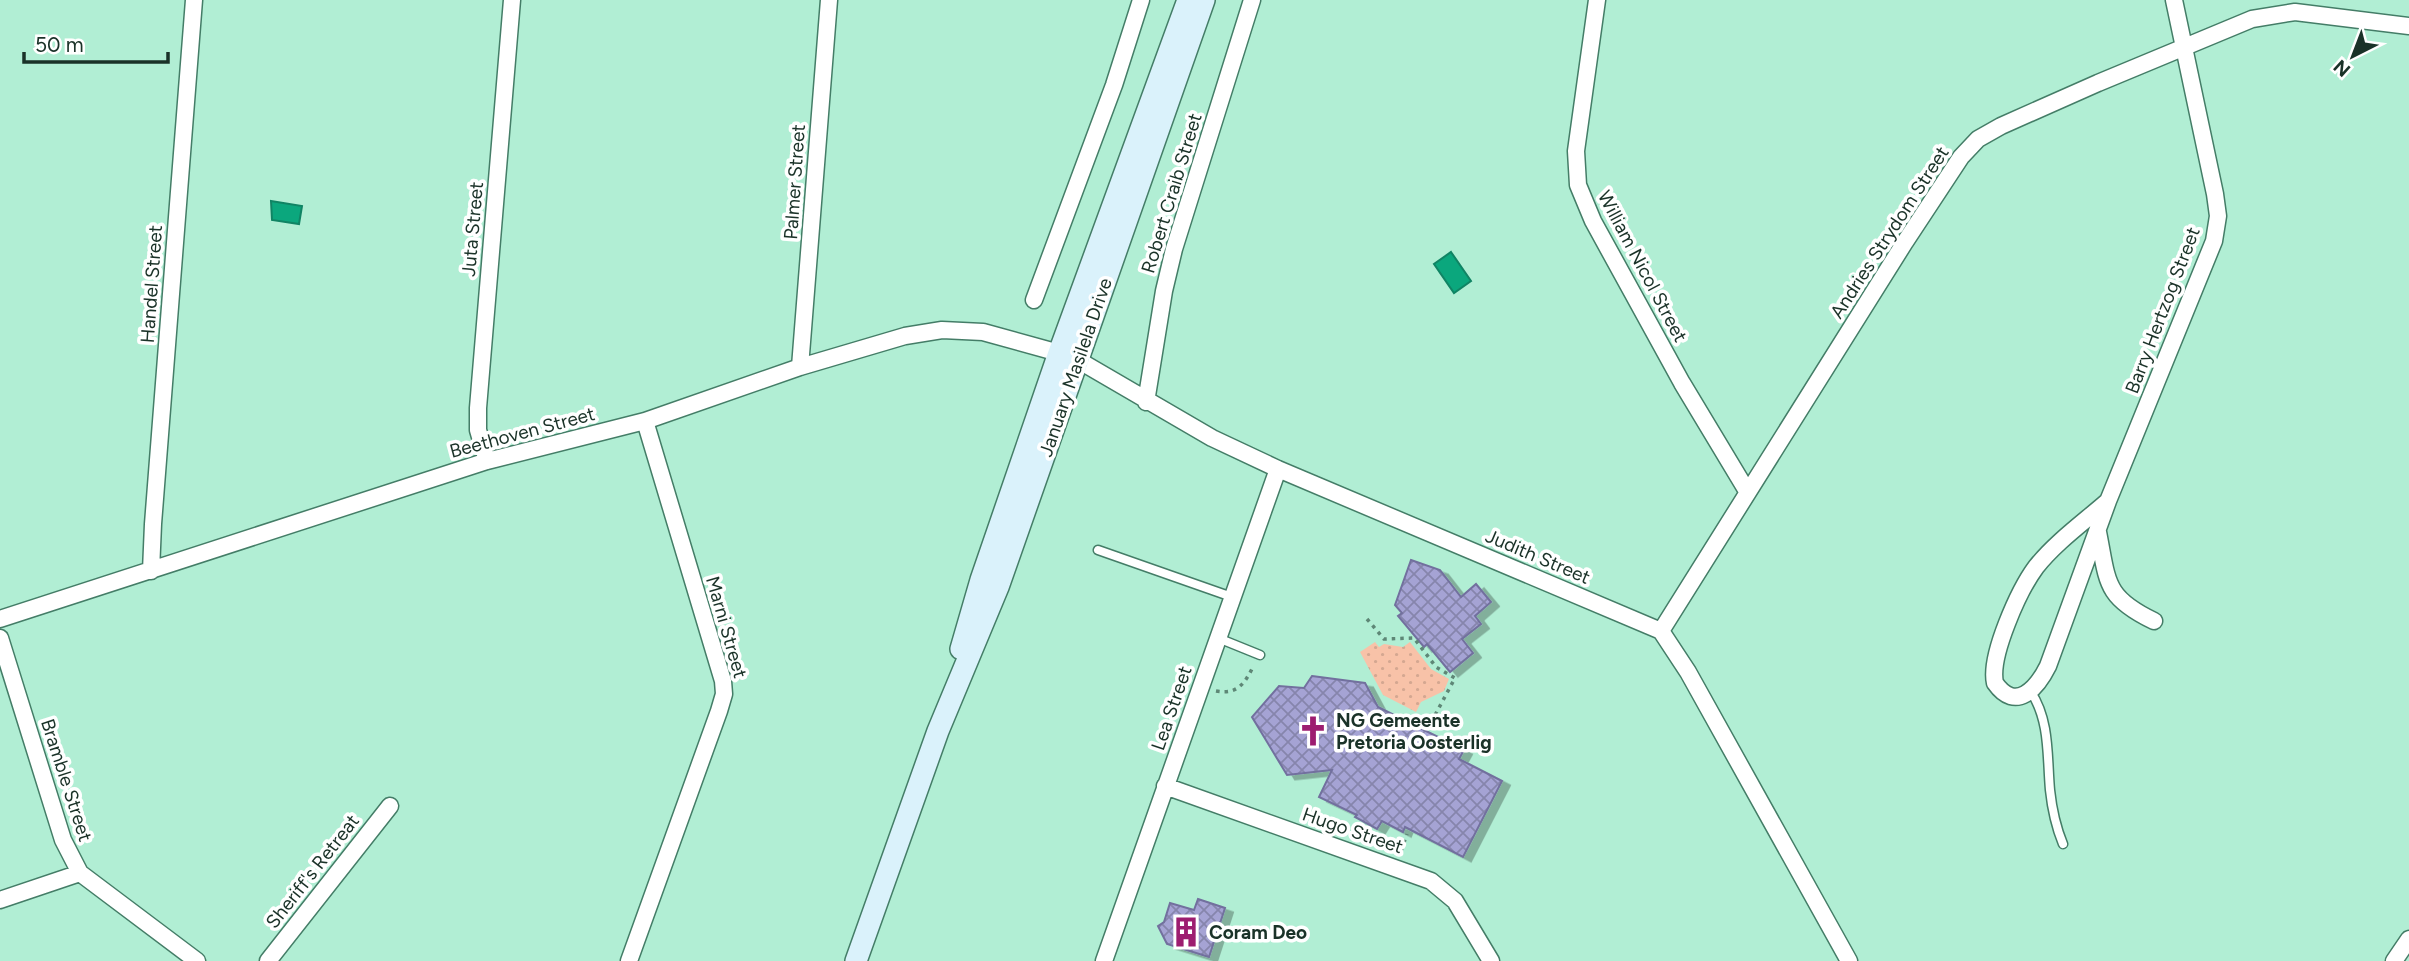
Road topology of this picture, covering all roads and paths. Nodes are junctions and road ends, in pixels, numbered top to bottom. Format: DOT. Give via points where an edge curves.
graph roads {
  1 [pos="194,0"];
  2 [pos="512,0"];
  3 [pos="829,0"];
  4 [pos="1141,0"];
  5 [pos="1188,0"];
  6 [pos="1204,0"];
  7 [pos="1252,0"];
  8 [pos="1597,0"];
  9 [pos="2174,0"];
  10 [pos="2409,26"];
  11 [pos="2184,47"];
  12 [pos="1034,300"];
  13 [pos="1068,356"];
  14 [pos="800,367"];
  15 [pos="1146,402"];
  16 [pos="645,421"];
  17 [pos="486,461"];
  18 [pos="1278,469"];
  19 [pos="1747,491"];
  20 [pos="2108,501"];
  21 [pos="2098,532"];
  22 [pos="1098,550"];
  23 [pos="151,571"];
  24 [pos="1232,597"];
  25 [pos="0,619"];
  26 [pos="1367,619"];
  27 [pos="2154,621"];
  28 [pos="1661,631"];
  29 [pos="1217,638"];
  30 [pos="0,639"];
  31 [pos="1260,654"];
  32 [pos="1201,685"];
  33 [pos="2031,692"];
  34 [pos="1434,717"];
  35 [pos="1165,786"];
  36 [pos="390,806"];
  37 [pos="2063,844"];
  38 [pos="80,873"];
  39 [pos="0,900"];
  40 [pos="2409,939"];
  41 [pos="197,961"];
  42 [pos="268,961"];
  43 [pos="629,961"];
  44 [pos="856,961"];
  45 [pos="1104,961"];
  46 [pos="1491,961"];
  47 [pos="1849,961"];
  48 [pos="2394,961"];
  1 -- 23 [label="street, Handel Street"];
  2 -- 17 [label="street, Juta Street" via="478,408"];
  3 -- 14 [label="street, Palmer Street"];
  4 -- 12 [label="street"];
  5 -- 13 [label="main road, January Masilela Drive"];
  6 -- 13 [label="main road, January Masilela Drive"];
  7 -- 15 [label="street, Robert Craib Street" via="1174,249"];
  8 -- 19 [label="street, William Nicol Street" via="1576,151 1578,184 1682,383"];
  9 -- 11 [label="street, Barry Hertzog Street"];
  10 -- 11 [label="street, Andries Strydom Street" via="2295,12 2252,19"];
  11 -- 19 [label="street, Andries Strydom Street" via="1978,139 1912,231"];
  11 -- 20 [label="street, Barry Hertzog Street" via="2215,194 2217,229"];
  13 -- 14 [label="street, Beethoven Street" via="999,335 942,330 905,336"];
  13 -- 15 [label="street, Judith Street"];
  13 -- 44 [label="main road, January Masilela Drive" via="981,580 938,731"];
  14 -- 16 [label="street, Beethoven Street"];
  15 -- 18 [label="street, Judith Street"];
  16 -- 17 [label="street, Beethoven Street"];
  16 -- 43 [label="street, Marni Street" via="724,694"];
  17 -- 23 [label="street, Beethoven Street"];
  18 -- 24 [label="street, Lea Street"];
  18 -- 28 [label="street, Judith Street"];
  19 -- 28 [label="street, Andries Strydom Street"];
  20 -- 21 [label="street, Barry Hertzog Street"];
  20 -- 33 [label="street, Barry Hertzog Street" via="2036,567 2001,639 1993,662 1995,683 2010,696"];
  21 -- 27 [label="street" via="2113,594"];
  21 -- 33 [label="street, Barry Hertzog Street" via="2048,666"];
  22 -- 24 [label="lane"];
  23 -- 25 [label="street, Beethoven Street"];
  24 -- 29 [label="street, Lea Street"];
  26 -- 34 [label="path" via="1384,639 1414,638 1436,667 1455,678"];
  28 -- 47 [label="street"];
  29 -- 31 [label="lane"];
  29 -- 32 [label="street, Lea Street"];
  30 -- 38 [label="street, Bramble Street" via="64,840"];
  31 -- 32 [label="path" via="1238,689 1219,692"];
  32 -- 35 [label="street, Lea Street"];
  33 -- 37 [label="lane" via="2041,708 2050,793"];
  35 -- 45 [label="street, Lea Street"];
  35 -- 46 [label="street, Hugo Street" via="1431,881 1455,901"];
  36 -- 42 [label="street, Sheriff's Retreat"];
  38 -- 39 [label="street"];
  38 -- 41 [label="street, Bramble Street"];
  40 -- 48 [label="street"];
}
